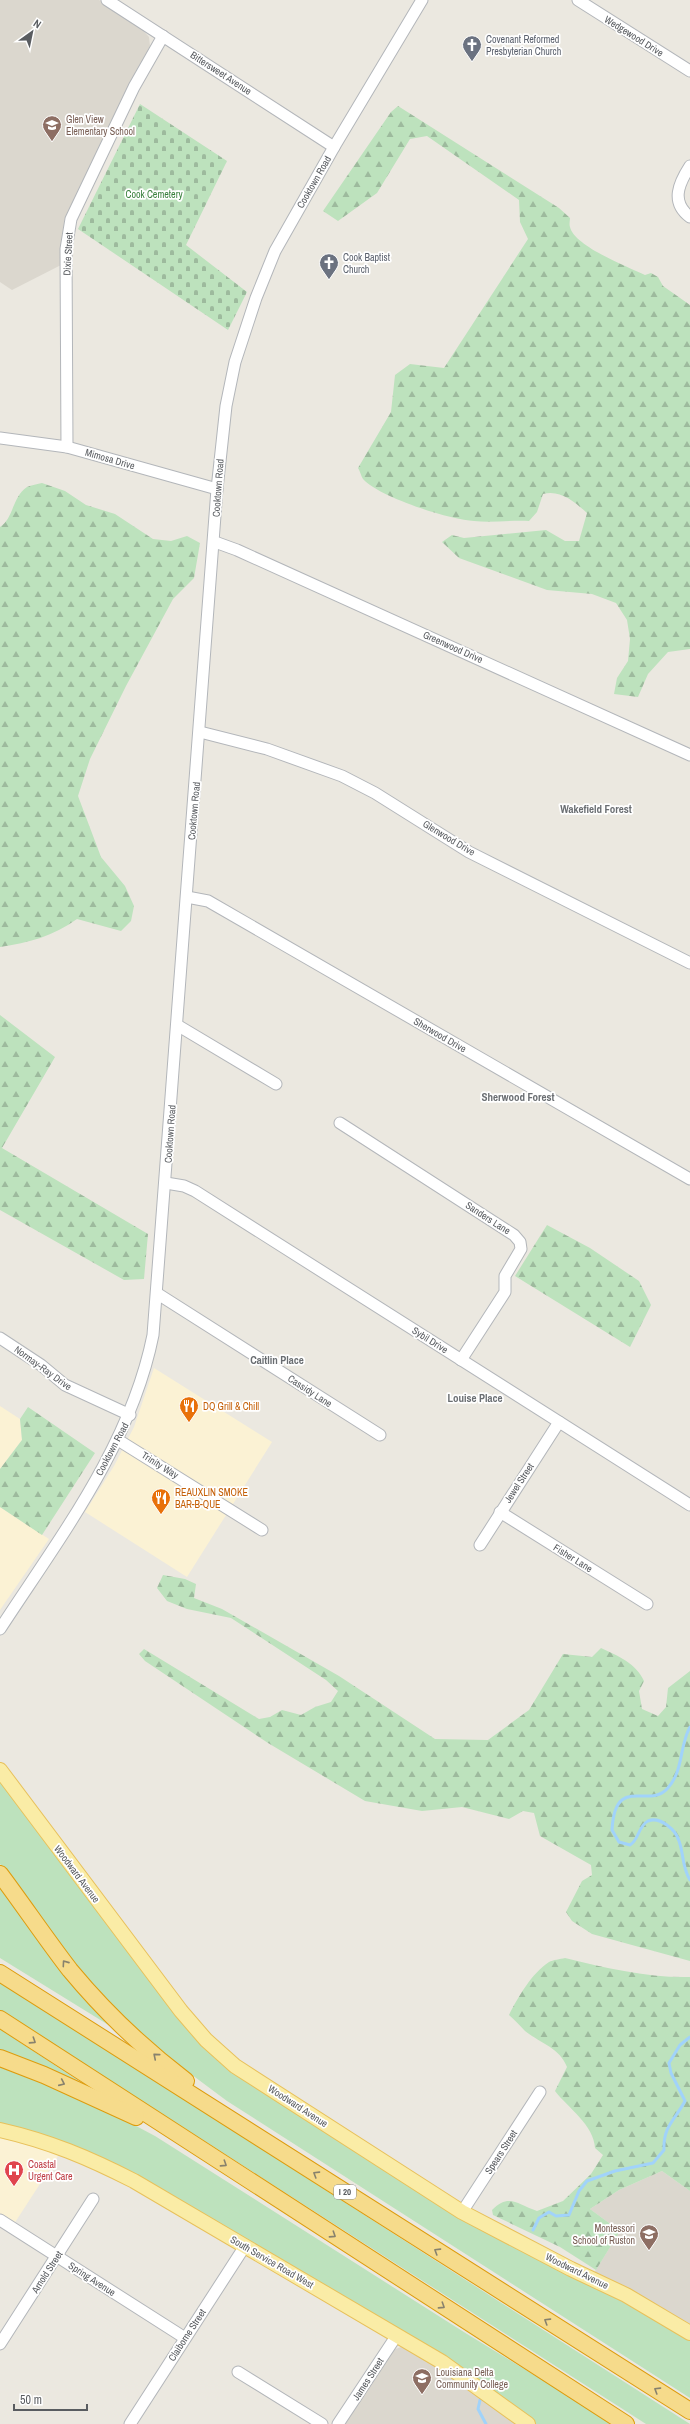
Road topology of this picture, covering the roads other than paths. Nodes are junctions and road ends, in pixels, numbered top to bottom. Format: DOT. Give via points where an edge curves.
graph roads {
  1 [pos="107,0"];
  2 [pos="422,0"];
  3 [pos="578,0"];
  4 [pos="162,36"];
  5 [pos="690,71"];
  6 [pos="334,147"];
  7 [pos="690,166"];
  8 [pos="690,216"];
  9 [pos="0,438"];
  10 [pos="67,447"];
  11 [pos="217,489"];
  12 [pos="215,542"];
  13 [pos="200,732"];
  14 [pos="690,755"];
  15 [pos="187,898"];
  16 [pos="690,964"];
  17 [pos="177,1025"];
  18 [pos="276,1084"];
  19 [pos="340,1123"];
  20 [pos="690,1180"];
  21 [pos="166,1183"];
  22 [pos="158,1294"];
  23 [pos="0,1338"];
  24 [pos="461,1360"];
  25 [pos="130,1414"];
  26 [pos="559,1422"];
  27 [pos="380,1435"];
  28 [pos="118,1440"];
  29 [pos="690,1506"];
  30 [pos="500,1512"];
  31 [pos="262,1530"];
  32 [pos="480,1545"];
  33 [pos="647,1604"];
  34 [pos="0,1629"];
  35 [pos="0,1770"];
  36 [pos="0,1874"];
  37 [pos="0,1973"];
  38 [pos="0,2019"];
  39 [pos="0,2058"];
  40 [pos="540,2092"];
  41 [pos="0,2130"];
  42 [pos="263,2141"];
  43 [pos="208,2153"];
  44 [pos="93,2199"];
  45 [pos="462,2212"];
  46 [pos="0,2220"];
  47 [pos="244,2246"];
  48 [pos="56,2256"];
  49 [pos="690,2333"];
  50 [pos="397,2334"];
  51 [pos="185,2338"];
  52 [pos="0,2344"];
  53 [pos="238,2372"];
  54 [pos="690,2411"];
  55 [pos="130,2424"];
  56 [pos="322,2424"];
  57 [pos="338,2424"];
  58 [pos="528,2424"];
  59 [pos="626,2424"];
  1 -- 4 [label="street, Bittersweet Avenue"];
  2 -- 6 [label="street, Cooktown Road"];
  3 -- 5 [label="street, Wedgewood Drive"];
  4 -- 6 [label="street, Bittersweet Avenue"];
  4 -- 10 [label="street, Dixie Street" via="134,87 71,219 66,249"];
  6 -- 11 [label="street, Cooktown Road" via="281,239 256,298 235,362 226,406"];
  7 -- 8 [label="street" via="678,185 677,192 681,208"];
  9 -- 10 [label="street, Mimosa Drive"];
  10 -- 11 [label="street, Mimosa Drive"];
  11 -- 12 [label="street, Cooktown Road"];
  12 -- 13 [label="street, Cooktown Road"];
  12 -- 14 [label="street, Greenwood Drive" via="252,556"];
  13 -- 15 [label="street, Cooktown Road"];
  13 -- 16 [label="street, Glenwood Drive" via="280,753 342,776 375,793 469,852"];
  15 -- 17 [label="street, Cooktown Road"];
  15 -- 20 [label="street, Sherwood Drive" via="208,901"];
  17 -- 18 [label="street"];
  17 -- 21 [label="street, Cooktown Road"];
  19 -- 24 [label="street, Sanders Lane" via="514,1235 520,1242 521,1249 505,1276 505,1292"];
  21 -- 22 [label="street, Cooktown Road"];
  21 -- 24 [label="street, Sybil Drive" via="191,1189"];
  22 -- 25 [label="street, Cooktown Road" via="148,1361"];
  22 -- 27 [label="street, Cassidy Lane"];
  23 -- 25 [label="street, Normay-Ray Drive" via="41,1365 65,1385"];
  24 -- 26 [label="street, Sybil Drive"];
  25 -- 28 [label="street, Cooktown Road"];
  26 -- 29 [label="street, Sybil Drive"];
  26 -- 30 [label="street, Jewel Street"];
  28 -- 31 [label="street, Trinity Way"];
  28 -- 34 [label="street, Cooktown Road" via="93,1484"];
  30 -- 32 [label="street, Jewel Street"];
  30 -- 33 [label="street, Fisher Lane"];
  35 -- 45 [label="main road, Woodward Avenue" via="162,1986 206,2040 235,2066"];
  42 -- 36 [label="highway, one-way" via="181,2077 99,2003"];
  37 -- 42 [label="highway, I 20"];
  38 -- 43 [label="highway, one-way"];
  39 -- 43 [label="highway, one-way" via="90,2095"];
  40 -- 45 [label="street, Spears Street"];
  41 -- 47 [label="main road, South Service Road West" via="56,2145 86,2157 134,2181"];
  54 -- 42 [label="highway, I 20, one-way"];
  43 -- 59 [label="highway, one-way"];
  44 -- 48 [label="street, Arnold Street"];
  45 -- 49 [label="main road, Woodward Avenue" via="571,2269 626,2294"];
  46 -- 48 [label="street, Spring Avenue"];
  47 -- 50 [label="main road, South Service Road West"];
  47 -- 51 [label="street, Claiborne Street"];
  48 -- 51 [label="street, Spring Avenue"];
  48 -- 52 [label="street, Arnold Street"];
  50 -- 57 [label="street, James Street"];
  50 -- 58 [label="main road, South Service Road West" via="487,2392"];
  51 -- 55 [label="street, Claiborne Street"];
  53 -- 56 [label="street"];
}
